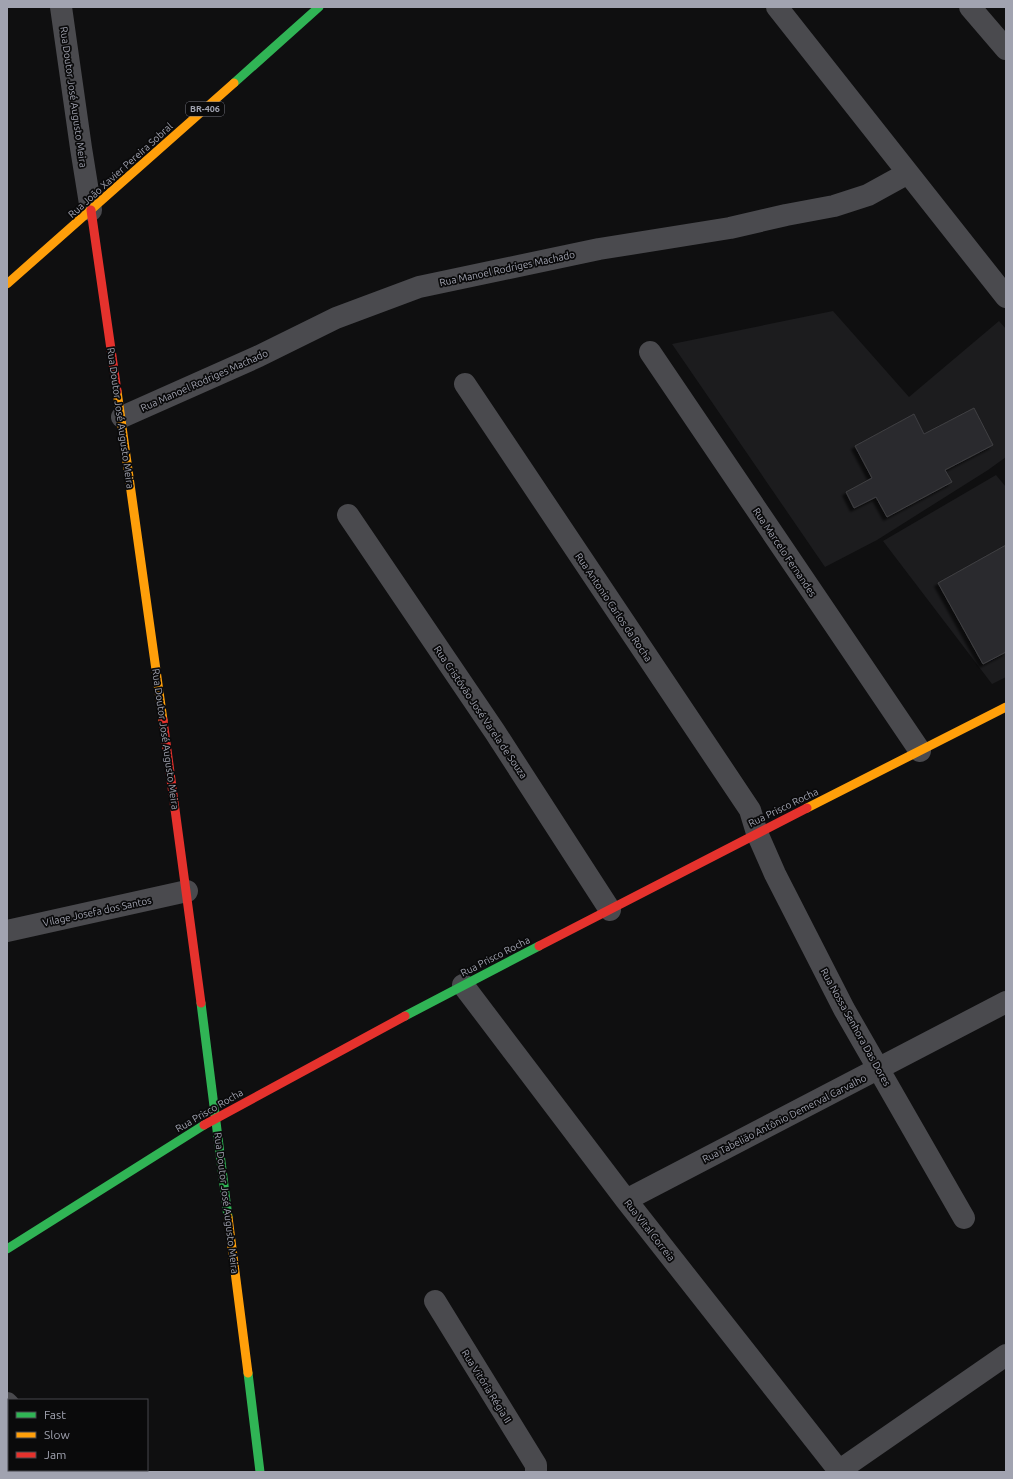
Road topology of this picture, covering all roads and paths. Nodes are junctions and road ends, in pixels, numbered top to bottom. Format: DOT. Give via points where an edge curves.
graph roads {
  1 [pos="61,7"];
  2 [pos="319,7"];
  3 [pos="777,7"];
  4 [pos="970,7"];
  5 [pos="1006,48"];
  6 [pos="908,173"];
  7 [pos="91,210"];
  8 [pos="7,284"];
  9 [pos="1006,297"];
  10 [pos="650,352"];
  11 [pos="465,384"];
  12 [pos="122,417"];
  13 [pos="348,515"];
  14 [pos="1006,707"];
  15 [pos="920,751"];
  16 [pos="756,833"];
  17 [pos="187,891"];
  18 [pos="610,910"];
  19 [pos="7,931"];
  20 [pos="463,985"];
  21 [pos="1006,1002"];
  22 [pos="879,1068"];
  23 [pos="217,1117"];
  24 [pos="626,1200"];
  25 [pos="964,1218"];
  26 [pos="7,1249"];
  27 [pos="435,1301"];
  28 [pos="1006,1355"];
  29 [pos="260,1472"];
  30 [pos="536,1472"];
  31 [pos="839,1472"];
  1 -- 7 [label="street, Rua Doutor José Augusto Meira"];
  2 -- 7 [label="street, Rua João Xavier Pereira Sobral / BR-406"];
  3 -- 6 [label="street"];
  4 -- 5 [label="street"];
  6 -- 9 [label="street"];
  6 -- 12 [label="street, Rua Manoel Rodriges Machado" via="868,195 834,206 730,228 599,249 418,287 336,318 259,356"];
  7 -- 8 [label="street, Rua João Xavier Pereira Sobral / BR-406"];
  7 -- 12 [label="street, Rua Doutor José Augusto Meira"];
  10 -- 15 [label="street, Rua Marcelo Fernandes"];
  11 -- 16 [label="street, Rua Antonio Carlos da Rocha" via="750,810"];
  12 -- 17 [label="street, Rua Doutor José Augusto Meira"];
  13 -- 18 [label="street, Rua Cristóvão José Varela de Souza" via="495,732"];
  14 -- 15 [label="street, Rua Prisco Rocha"];
  15 -- 16 [label="street, Rua Prisco Rocha"];
  16 -- 18 [label="street, Rua Prisco Rocha"];
  16 -- 22 [label="street, Rua Nossa Senhora Das Dores" via="844,1009"];
  17 -- 19 [label="street, Vilage Josefa dos Santos"];
  17 -- 23 [label="street, Rua Doutor José Augusto Meira"];
  18 -- 20 [label="street, Rua Prisco Rocha"];
  20 -- 23 [label="street, Rua Prisco Rocha"];
  20 -- 24 [label="street, Rua Vital Correia"];
  21 -- 22 [label="street, Rua Tabelião Antônio Demerval Carvalho"];
  22 -- 24 [label="street, Rua Tabelião Antônio Demerval Carvalho"];
  22 -- 25 [label="street, Rua Nossa Senhora Das Dores"];
  23 -- 26 [label="street, Rua Prisco Rocha"];
  23 -- 29 [label="street, Rua Doutor José Augusto Meira"];
  24 -- 31 [label="street, Rua Vital Correia"];
  27 -- 30 [label="street, Rua Vitória Régia II" via="536,1465"];
  28 -- 31 [label="street"];
}
